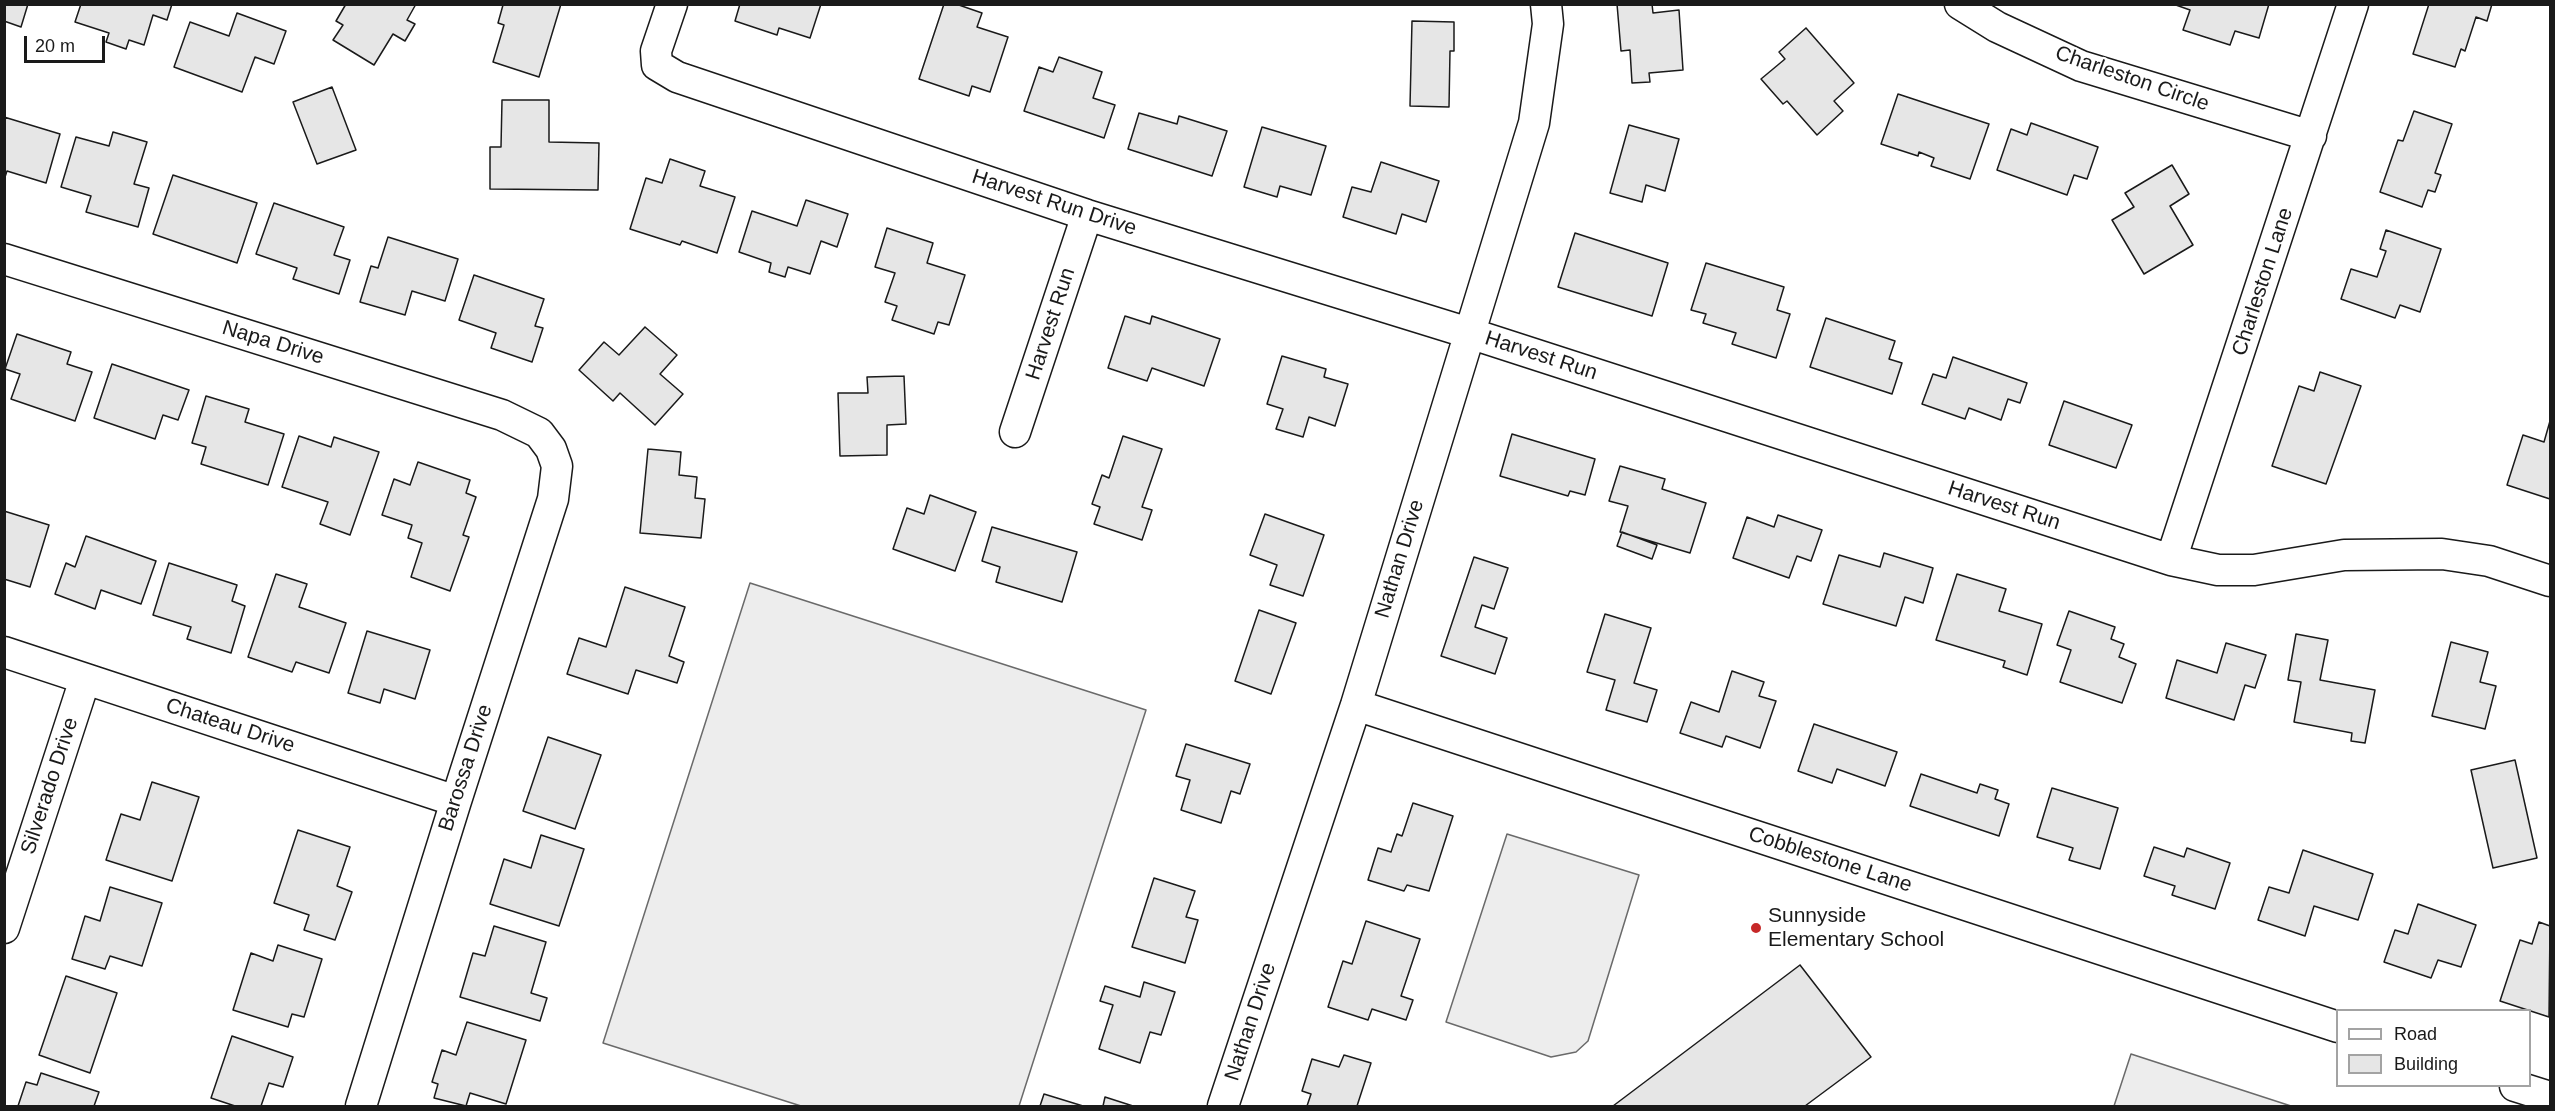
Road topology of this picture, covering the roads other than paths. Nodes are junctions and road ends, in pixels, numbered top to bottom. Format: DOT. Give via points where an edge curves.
graph roads {
  1 [pos="672,4"];
  2 [pos="1546,4"];
  3 [pos="1960,4"];
  4 [pos="2354,4"];
  5 [pos="2311,136"];
  6 [pos="1087,215"];
  7 [pos="4,259"];
  8 [pos="1469,333"];
  9 [pos="1015,432"];
  10 [pos="539,433"];
  11 [pos="2171,560"];
  12 [pos="2550,581"];
  13 [pos="4,652"];
  14 [pos="85,679"];
  15 [pos="1356,705"];
  16 [pos="456,801"];
  17 [pos="4,928"];
  18 [pos="2336,1027"];
  19 [pos="2518,1087"];
  20 [pos="2550,1097"];
  21 [pos="362,1107"];
  22 [pos="1223,1107"];
  1 -- 6 [label="street, Harvest Run Drive" via="656,51 657,65 677,77"];
  2 -- 8 [label="street, Nathan Drive" via="1548,24 1534,123"];
  3 -- 5 [label="street, Charleston Circle" via="1997,27 2081,66"];
  4 -- 5 [label="street, Charleston Lane"];
  5 -- 11 [label="street, Charleston Lane"];
  6 -- 8 [label="street, Harvest Run Drive"];
  6 -- 9 [label="street, Harvest Run"];
  7 -- 10 [label="street, Napa Drive" via="502,415"];
  8 -- 11 [label="street, Harvest Run"];
  8 -- 15 [label="street, Nathan Drive"];
  10 -- 16 [label="street, Barossa Drive" via="552,449 557,466 553,499"];
  11 -- 12 [label="street, Harvest Run" via="2218,570 2254,570 2344,555 2442,554 2489,561"];
  13 -- 14 [label="street, Chateau Drive"];
  14 -- 16 [label="street, Chateau Drive"];
  14 -- 17 [label="street, Silverado Drive"];
  15 -- 18 [label="street, Cobblestone Lane"];
  15 -- 22 [label="street, Nathan Drive"];
  16 -- 21 [label="street, Barossa Drive"];
  19 -- 20 [label="street"];
}
